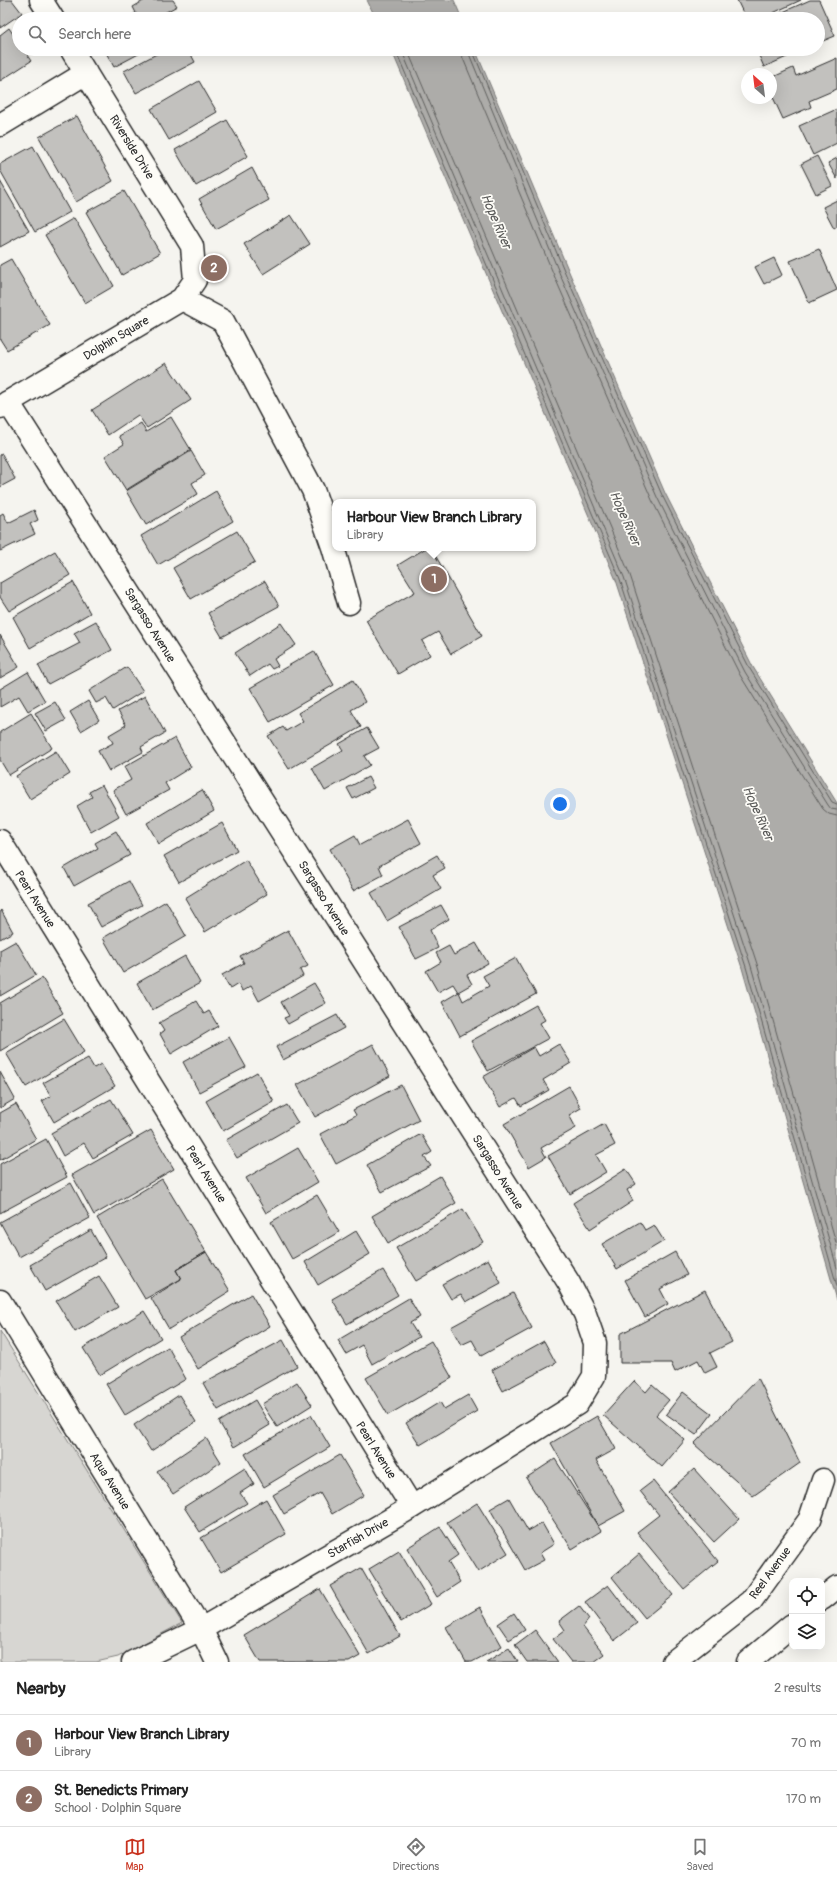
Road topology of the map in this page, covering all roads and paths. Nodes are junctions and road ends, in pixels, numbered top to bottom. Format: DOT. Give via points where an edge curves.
graph roads {
  1 [pos="41,0"];
  2 [pos="49,12"];
  3 [pos="75,56"];
  4 [pos="86,73"];
  5 [pos="0,125"];
  6 [pos="192,246"];
  7 [pos="182,299"];
  8 [pos="4,404"];
  9 [pos="332,544"];
  10 [pos="334,551"];
  11 [pos="349,603"];
  12 [pos="0,842"];
  13 [pos="0,1301"];
  14 [pos="577,1404"];
  15 [pos="823,1480"];
  16 [pos="412,1507"];
  17 [pos="837,1586"];
  18 [pos="825,1597"];
  19 [pos="789,1628"];
  20 [pos="201,1629"];
  21 [pos="133,1662"];
  22 [pos="216,1662"];
  23 [pos="673,1662"];
  24 [pos="748,1662"];
  1 -- 2 [label="main road"];
  3 -- 4 [label="main road, Riverside Drive"];
  4 -- 5 [label="main road"];
  4 -- 6 [label="main road, Riverside Drive"];
  6 -- 7 [label="main road, Dolphin Square" via="195,280"];
  7 -- 8 [label="main road, Dolphin Square"];
  7 -- 9 [label="main road" via="223,321 313,490"];
  8 -- 14 [label="main road, Sargasso Avenue" via="569,1283 586,1314 595,1343 594,1376"];
  10 -- 11 [label="main road"];
  12 -- 16 [label="main road, Pearl Avenue"];
  13 -- 20 [label="main road, Aqua Avenue"];
  14 -- 16 [label="main road, Starfish Drive"];
  15 -- 23 [label="main road, Reel Avenue" via="810,1519 751,1601"];
  16 -- 20 [label="main road, Starfish Drive"];
  17 -- 18 [label="main road"];
  19 -- 24 [label="main road"];
  20 -- 21 [label="main road, Starfish Drive"];
  20 -- 22 [label="main road, Aqua Avenue"];
}
